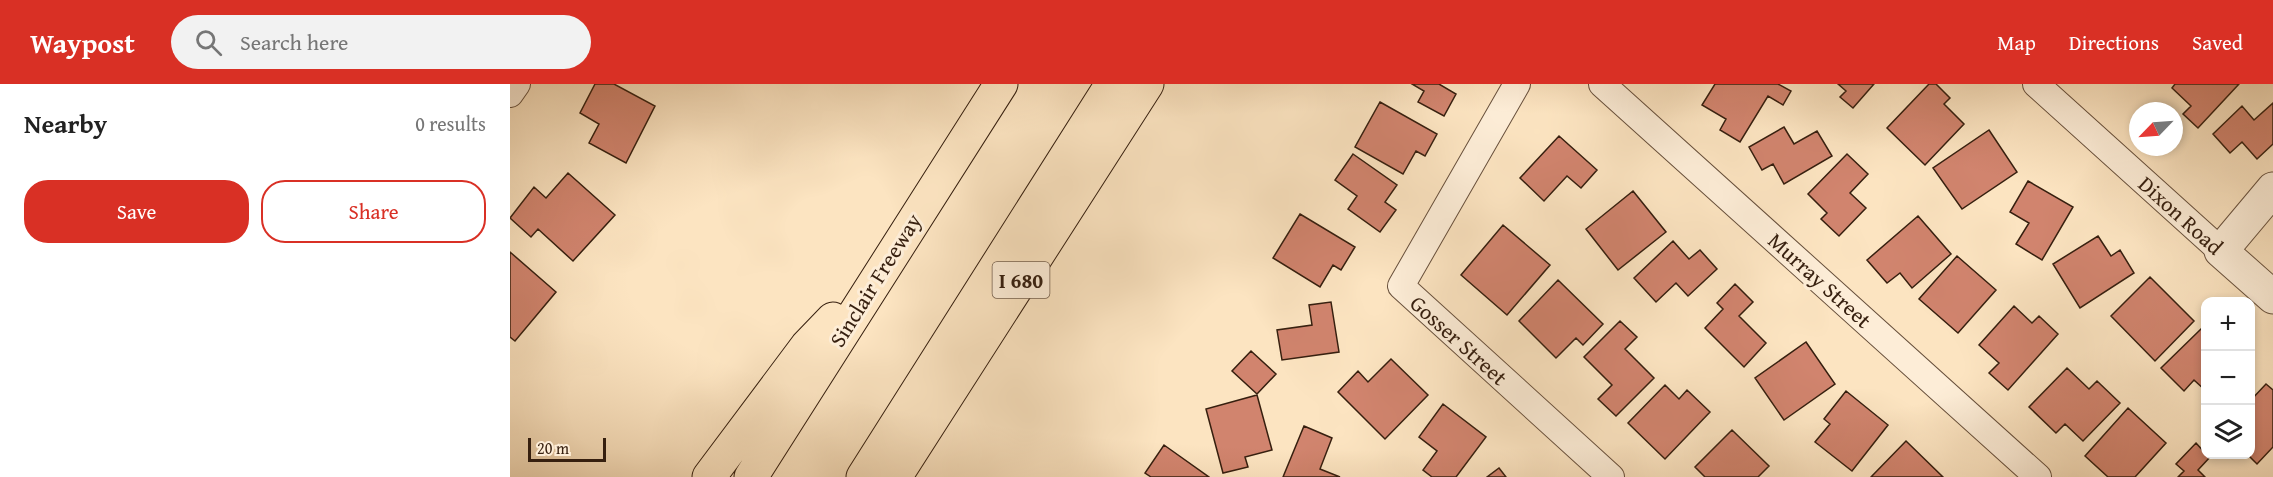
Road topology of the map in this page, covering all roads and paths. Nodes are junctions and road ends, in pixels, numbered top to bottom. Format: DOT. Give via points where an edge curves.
graph roads {
  1 [pos="517,84"];
  2 [pos="1001,84"];
  3 [pos="1112,84"];
  4 [pos="1147,84"];
  5 [pos="1517,84"];
  6 [pos="1602,84"];
  7 [pos="2036,84"];
  8 [pos="510,94"];
  9 [pos="2273,189"];
  10 [pos="2221,251"];
  11 [pos="877,276"];
  12 [pos="2273,297"];
  13 [pos="709,477"];
  14 [pos="751,477"];
  15 [pos="863,477"];
  16 [pos="895,477"];
  17 [pos="1611,477"];
  18 [pos="2038,477"];
  1 -- 8 [label="street"];
  2 -- 11 [label="highway, Sinclair Freeway"];
  3 -- 15 [label="highway, I 680"];
  4 -- 16 [label="highway, I 680"];
  5 -- 17 [label="street, Gosser Street" via="1401,286"];
  6 -- 18 [label="street, Murray Street"];
  7 -- 10 [label="street, Dixon Road"];
  9 -- 10 [label="street"];
  10 -- 12 [label="street, Dixon Road"];
  11 -- 13 [label="highway" via="807,346"];
  11 -- 14 [label="highway, Sinclair Freeway"];
}
